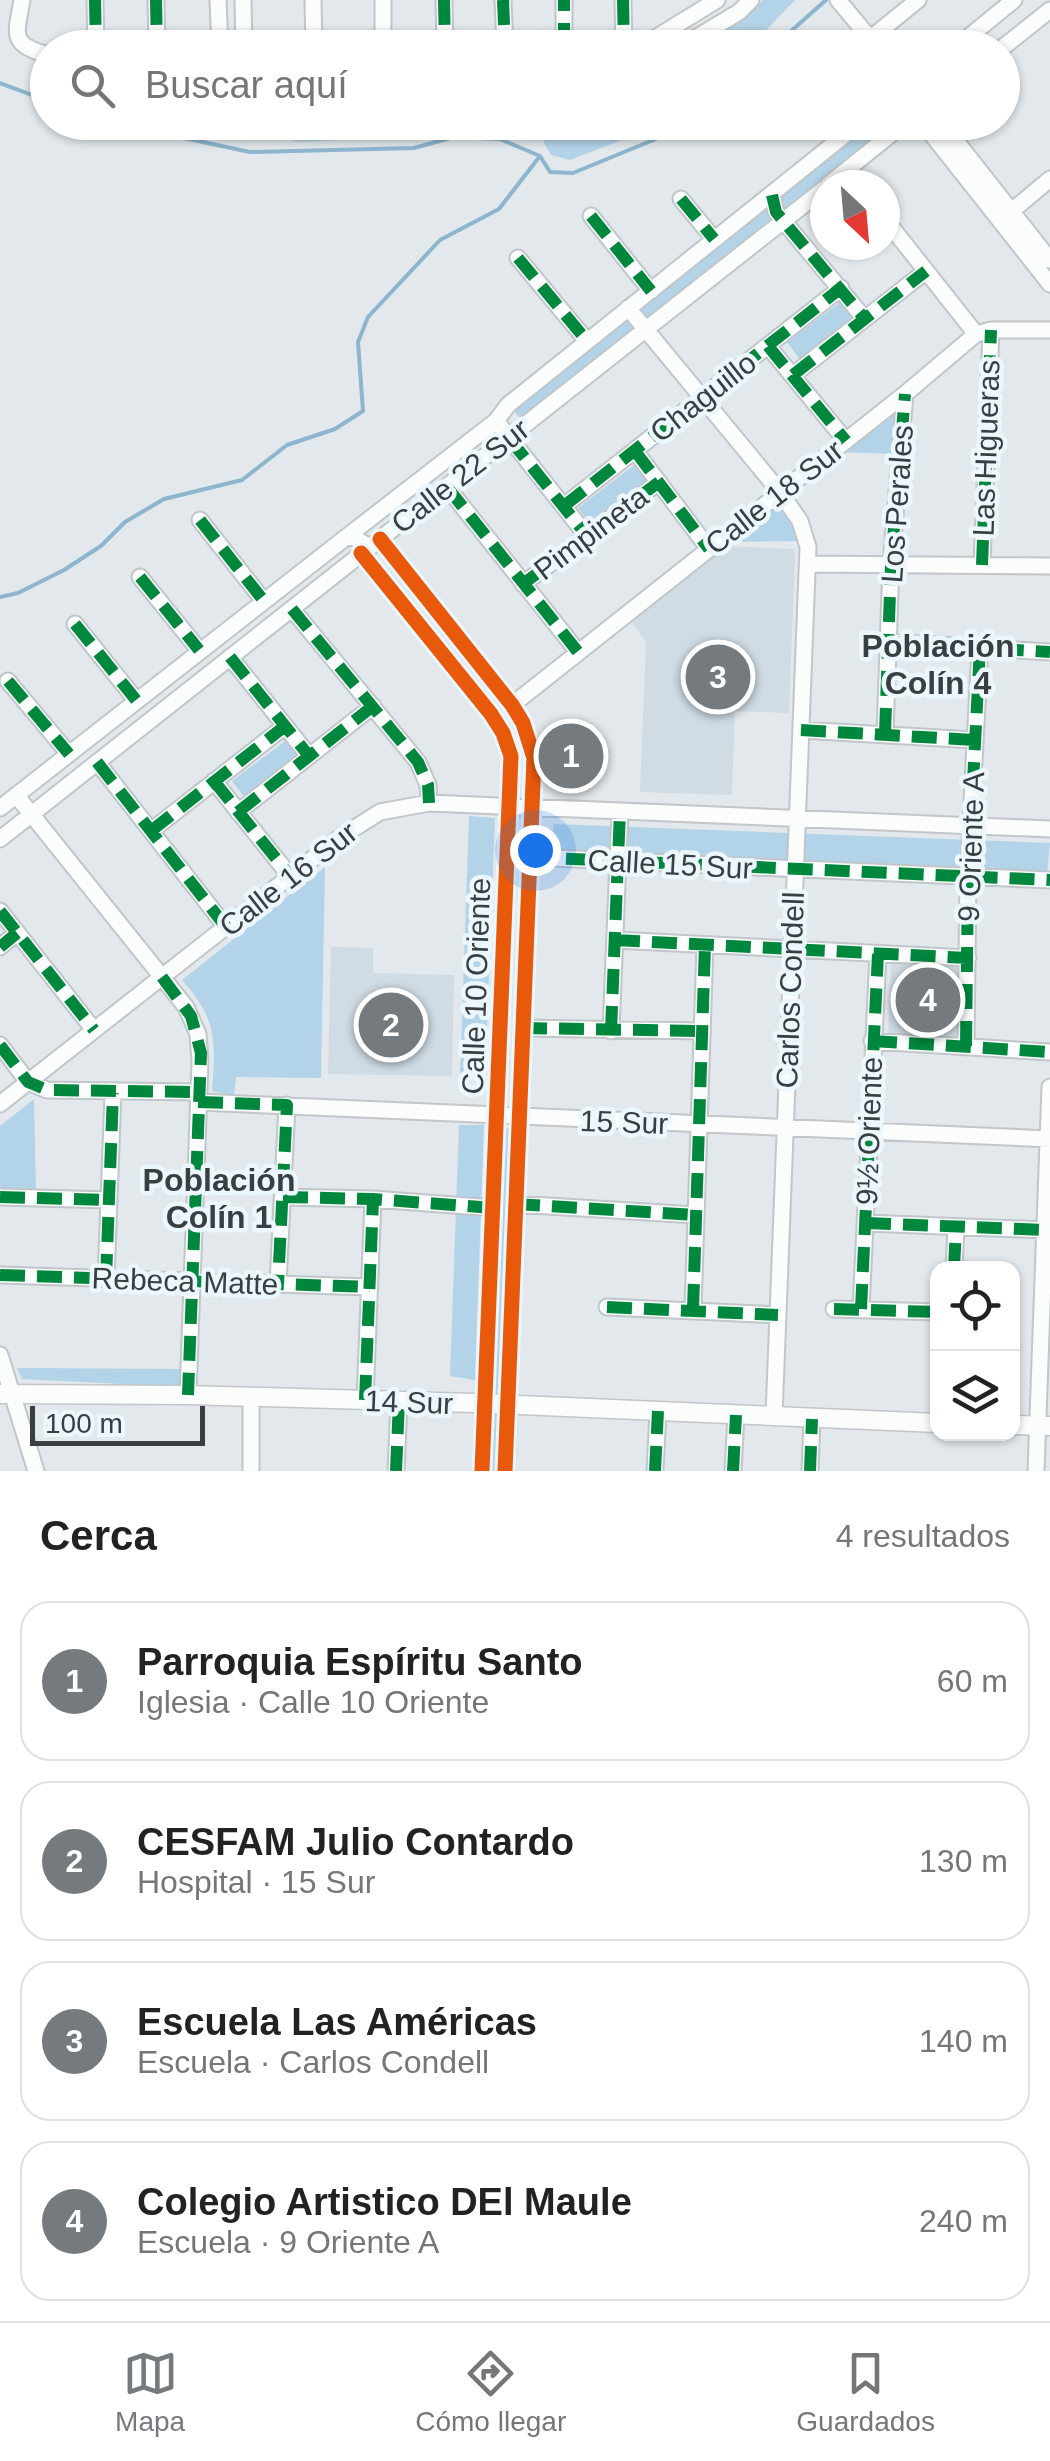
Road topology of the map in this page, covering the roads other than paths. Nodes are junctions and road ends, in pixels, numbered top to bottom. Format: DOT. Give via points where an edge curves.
graph roads {
  1 [pos="22,0"];
  2 [pos="95,0"];
  3 [pos="156,0"];
  4 [pos="218,0"];
  5 [pos="243,0"];
  6 [pos="313,0"];
  7 [pos="382,0"];
  8 [pos="444,0"];
  9 [pos="504,0"];
  10 [pos="564,0"];
  11 [pos="622,0"];
  12 [pos="717,0"];
  13 [pos="918,0"];
  14 [pos="1014,0"];
  15 [pos="740,4"];
  16 [pos="842,5"];
  17 [pos="1050,10"];
  18 [pos="96,30"];
  19 [pos="157,30"];
  20 [pos="219,30"];
  21 [pos="244,30"];
  22 [pos="314,30"];
  23 [pos="383,30"];
  24 [pos="445,30"];
  25 [pos="504,30"];
  26 [pos="564,30"];
  27 [pos="623,30"];
  28 [pos="668,30"];
  29 [pos="704,30"];
  30 [pos="861,30"];
  31 [pos="886,30"];
  32 [pos="977,30"];
  33 [pos="1020,34"];
  34 [pos="30,50"];
  35 [pos="839,140"];
  36 [pos="884,140"];
  37 [pos="938,140"];
  38 [pos="954,140"];
  39 [pos="847,170"];
  40 [pos="1050,179"];
  41 [pos="772,196"];
  42 [pos="681,199"];
  43 [pos="810,200"];
  44 [pos="1006,215"];
  45 [pos="590,216"];
  46 [pos="784,221"];
  47 [pos="900,237"];
  48 [pos="714,239"];
  49 [pos="518,258"];
  50 [pos="1050,260"];
  51 [pos="926,271"];
  52 [pos="1050,284"];
  53 [pos="841,288"];
  54 [pos="651,290"];
  55 [pos="628,308"];
  56 [pos="864,318"];
  57 [pos="645,329"];
  58 [pos="1050,330"];
  59 [pos="983,332"];
  60 [pos="588,341"];
  61 [pos="768,346"];
  62 [pos="792,375"];
  63 [pos="905,394"];
  64 [pos="702,399"];
  65 [pos="496,420"];
  66 [pos="509,438"];
  67 [pos="846,440"];
  68 [pos="635,451"];
  69 [pos="658,482"];
  70 [pos="446,487"];
  71 [pos="780,492"];
  72 [pos="564,506"];
  73 [pos="200,520"];
  74 [pos="349,535"];
  75 [pos="587,536"];
  76 [pos="370,546"];
  77 [pos="709,549"];
  78 [pos="809,564"];
  79 [pos="891,564"];
  80 [pos="982,565"];
  81 [pos="1050,566"];
  82 [pos="140,577"];
  83 [pos="523,584"];
  84 [pos="263,600"];
  85 [pos="292,609"];
  86 [pos="74,624"];
  87 [pos="888,642"];
  88 [pos="980,648"];
  89 [pos="199,650"];
  90 [pos="578,652"];
  91 [pos="1050,652"];
  92 [pos="230,657"];
  93 [pos="474,658"];
  94 [pos="174,670"];
  95 [pos="458,673"];
  96 [pos="8,681"];
  97 [pos="190,689"];
  98 [pos="136,700"];
  99 [pos="512,705"];
  100 [pos="373,706"];
  101 [pos="285,726"];
  102 [pos="802,730"];
  103 [pos="884,733"];
  104 [pos="974,740"];
  105 [pos="69,754"];
  106 [pos="309,756"];
  107 [pos="97,762"];
  108 [pos="214,781"];
  109 [pos="16,795"];
  110 [pos="430,804"];
  111 [pos="511,806"];
  112 [pos="532,807"];
  113 [pos="0,808"];
  114 [pos="620,811"];
  115 [pos="238,812"];
  116 [pos="31,815"];
  117 [pos="798,818"];
  118 [pos="972,825"];
  119 [pos="1050,829"];
  120 [pos="152,831"];
  121 [pos="0,839"];
  122 [pos="529,857"];
  123 [pos="618,861"];
  124 [pos="794,870"];
  125 [pos="290,876"];
  126 [pos="968,877"];
  127 [pos="1050,880"];
  128 [pos="0,911"];
  129 [pos="226,926"];
  130 [pos="17,933"];
  131 [pos="615,940"];
  132 [pos="705,944"];
  133 [pos="0,946"];
  134 [pos="791,950"];
  135 [pos="878,954"];
  136 [pos="968,958"];
  137 [pos="162,976"];
  138 [pos="522,1028"];
  139 [pos="94,1030"];
  140 [pos="611,1031"];
  141 [pos="702,1031"];
  142 [pos="872,1041"];
  143 [pos="0,1045"];
  144 [pos="966,1046"];
  145 [pos="1050,1052"];
  146 [pos="28,1082"];
  147 [pos="1050,1087"];
  148 [pos="112,1092"];
  149 [pos="198,1097"];
  150 [pos="0,1104"];
  151 [pos="287,1105"];
  152 [pos="498,1117"];
  153 [pos="518,1118"];
  154 [pos="698,1125"];
  155 [pos="786,1127"];
  156 [pos="869,1132"];
  157 [pos="1049,1145"];
  158 [pos="0,1197"];
  159 [pos="282,1197"];
  160 [pos="373,1199"];
  161 [pos="109,1200"];
  162 [pos="515,1204"];
  163 [pos="494,1208"];
  164 [pos="696,1215"];
  165 [pos="866,1224"];
  166 [pos="956,1228"];
  167 [pos="1046,1230"];
  168 [pos="954,1261"];
  169 [pos="492,1265"];
  170 [pos="513,1266"];
  171 [pos="0,1275"];
  172 [pos="106,1279"];
  173 [pos="193,1281"];
  174 [pos="278,1284"];
  175 [pos="370,1287"];
  176 [pos="607,1307"];
  177 [pos="694,1309"];
  178 [pos="834,1309"];
  179 [pos="862,1309"];
  180 [pos="930,1312"];
  181 [pos="778,1314"];
  182 [pos="0,1355"];
  183 [pos="6,1394"];
  184 [pos="188,1395"];
  185 [pos="251,1399"];
  186 [pos="365,1400"];
  187 [pos="399,1402"];
  188 [pos="485,1404"];
  189 [pos="508,1404"];
  190 [pos="658,1411"];
  191 [pos="736,1415"];
  192 [pos="774,1416"];
  193 [pos="812,1419"];
  194 [pos="930,1423"];
  195 [pos="1044,1426"];
  196 [pos="36,1471"];
  197 [pos="251,1471"];
  198 [pos="396,1471"];
  199 [pos="482,1471"];
  200 [pos="505,1471"];
  201 [pos="656,1471"];
  202 [pos="733,1471"];
  203 [pos="810,1471"];
  204 [pos="1036,1471"];
  1 -- 34 [label="street" via="16,33"];
  2 -- 18 [label="street"];
  3 -- 19 [label="street"];
  4 -- 20 [label="street"];
  5 -- 21 [label="street"];
  6 -- 22 [label="street"];
  7 -- 23 [label="street"];
  8 -- 24 [label="street"];
  9 -- 25 [label="street"];
  10 -- 26 [label="street"];
  11 -- 27 [label="street"];
  12 -- 28 [label="street"];
  13 -- 31 [label="street"];
  14 -- 32 [label="street"];
  15 -- 29 [label="street"];
  16 -- 30 [label="street"];
  17 -- 33 [label="street"];
  35 -- 41 [label="street"];
  36 -- 39 [label="street, Calle 22 Sur"];
  37 -- 44 [label="street"];
  38 -- 44 [label="street"];
  40 -- 44 [label="street"];
  41 -- 46 [label="street"];
  41 -- 48 [label="street"];
  42 -- 48 [label="street"];
  43 -- 46 [label="street, Calle 22 Sur"];
  44 -- 50 [label="street"];
  44 -- 52 [label="street"];
  45 -- 54 [label="street"];
  46 -- 53 [label="street"];
  46 -- 57 [label="street, Calle 22 Sur"];
  47 -- 51 [label="street, Las Higueras"];
  48 -- 54 [label="street"];
  49 -- 60 [label="street"];
  51 -- 56 [label="street"];
  51 -- 59 [label="street, Las Higueras"];
  53 -- 56 [label="street"];
  53 -- 61 [label="street, Chaguillo"];
  54 -- 55 [label="street"];
  55 -- 57 [label="street, Carlos Condell"];
  55 -- 60 [label="street"];
  56 -- 62 [label="street"];
  57 -- 64 [label="street, Carlos Condell"];
  57 -- 66 [label="street, Calle 22 Sur"];
  58 -- 59 [label="street"];
  59 -- 63 [label="street, Calle 18 Sur"];
  59 -- 80 [label="street, Las Higueras"];
  60 -- 65 [label="street"];
  61 -- 62 [label="street"];
  61 -- 64 [label="street, Chaguillo"];
  62 -- 67 [label="street"];
  63 -- 67 [label="street, Calle 18 Sur"];
  63 -- 79 [label="street, Los Perales"];
  64 -- 68 [label="street, Chaguillo"];
  64 -- 71 [label="street, Carlos Condell"];
  65 -- 66 [label="street"];
  65 -- 74 [label="street"];
  66 -- 70 [label="street, Calle 22 Sur"];
  66 -- 72 [label="street"];
  67 -- 71 [label="street, Calle 18 Sur"];
  68 -- 69 [label="street"];
  68 -- 72 [label="street, Chaguillo"];
  69 -- 75 [label="street, Pimpineta"];
  69 -- 77 [label="street"];
  70 -- 76 [label="street, Calle 22 Sur"];
  70 -- 83 [label="street"];
  71 -- 77 [label="street, Calle 18 Sur"];
  71 -- 78 [label="street, Carlos Condell" via="804,530"];
  72 -- 75 [label="street"];
  73 -- 84 [label="street"];
  74 -- 76 [label="street"];
  74 -- 84 [label="street"];
  75 -- 83 [label="street, Pimpineta"];
  76 -- 85 [label="street, Calle 22 Sur"];
  76 -- 93 [label="street, Calle 10 Oriente"];
  76 -- 95 [label="street, Calle 10 Oriente"];
  77 -- 90 [label="street, Calle 18 Sur"];
  78 -- 79 [label="street"];
  78 -- 102 [label="street, Carlos Condell"];
  79 -- 80 [label="street"];
  79 -- 87 [label="street, Los Perales"];
  80 -- 81 [label="street"];
  82 -- 89 [label="street"];
  83 -- 90 [label="street"];
  84 -- 89 [label="street"];
  85 -- 92 [label="street, Calle 22 Sur"];
  85 -- 100 [label="street"];
  86 -- 98 [label="street"];
  87 -- 88 [label="street"];
  87 -- 103 [label="street, Los Perales"];
  88 -- 91 [label="street"];
  88 -- 104 [label="street, 9 Oriente A"];
  89 -- 94 [label="street"];
  90 -- 99 [label="street, Calle 18 Sur"];
  92 -- 97 [label="street, Calle 22 Sur"];
  92 -- 101 [label="street"];
  93 -- 95 [label="street"];
  93 -- 99 [label="street, Calle 10 Oriente"];
  94 -- 97 [label="street"];
  94 -- 98 [label="street"];
  95 -- 111 [label="street, Calle 10 Oriente" via="504,733"];
  96 -- 105 [label="street"];
  97 -- 107 [label="street, Calle 22 Sur"];
  98 -- 105 [label="street"];
  99 -- 112 [label="street, Calle 10 Oriente" via="534,758"];
  100 -- 106 [label="street"];
  100 -- 110 [label="street" via="418,762"];
  101 -- 106 [label="street"];
  101 -- 108 [label="street"];
  102 -- 103 [label="street"];
  102 -- 117 [label="street, Carlos Condell"];
  103 -- 104 [label="street"];
  104 -- 118 [label="street, 9 Oriente A"];
  105 -- 109 [label="street"];
  106 -- 115 [label="street"];
  107 -- 116 [label="street, Calle 22 Sur"];
  107 -- 120 [label="street"];
  108 -- 115 [label="street"];
  108 -- 120 [label="street"];
  109 -- 113 [label="street"];
  109 -- 116 [label="street"];
  110 -- 111 [label="street, Calle 16 Sur"];
  110 -- 125 [label="street, Calle 16 Sur" via="366,819"];
  111 -- 112 [label="street, Calle 16 Sur"];
  111 -- 152 [label="street, Calle 10 Oriente"];
  112 -- 114 [label="street, Calle 16 Sur"];
  112 -- 122 [label="street, Calle 10 Oriente"];
  114 -- 117 [label="street, Calle 16 Sur"];
  114 -- 123 [label="street"];
  115 -- 125 [label="street"];
  116 -- 121 [label="street, Calle 22 Sur"];
  116 -- 137 [label="street"];
  117 -- 118 [label="street, Calle 16 Sur"];
  117 -- 124 [label="street, Carlos Condell"];
  118 -- 119 [label="street, Calle 16 Sur"];
  118 -- 126 [label="street, 9 Oriente A"];
  120 -- 129 [label="street"];
  122 -- 123 [label="street, Calle 15 Sur"];
  122 -- 138 [label="street, Calle 10 Oriente"];
  123 -- 124 [label="street, Calle 15 Sur"];
  123 -- 131 [label="street"];
  124 -- 126 [label="street, Calle 15 Sur"];
  124 -- 134 [label="street, Carlos Condell"];
  125 -- 129 [label="street, Calle 16 Sur"];
  126 -- 127 [label="street, Calle 15 Sur"];
  126 -- 136 [label="street, 9 Oriente A"];
  128 -- 130 [label="street"];
  129 -- 137 [label="street, Calle 16 Sur"];
  130 -- 133 [label="street"];
  130 -- 139 [label="street"];
  131 -- 132 [label="street"];
  131 -- 140 [label="street"];
  132 -- 134 [label="street"];
  132 -- 141 [label="street"];
  134 -- 135 [label="street"];
  134 -- 155 [label="street, Carlos Condell"];
  135 -- 136 [label="street"];
  135 -- 142 [label="street, 9½ Oriente"];
  136 -- 144 [label="street, 9 Oriente A"];
  137 -- 139 [label="street, Calle 16 Sur"];
  137 -- 149 [label="street" via="195,1025"];
  138 -- 140 [label="street"];
  138 -- 153 [label="street, Calle 10 Oriente"];
  139 -- 146 [label="street, Calle 16 Sur"];
  140 -- 141 [label="street"];
  141 -- 154 [label="street"];
  142 -- 144 [label="street"];
  142 -- 156 [label="street, 9½ Oriente"];
  143 -- 146 [label="street"];
  144 -- 145 [label="street"];
  146 -- 148 [label="street, 15 Sur" via="47,1090"];
  146 -- 150 [label="street, Calle 16 Sur"];
  147 -- 157 [label="street"];
  148 -- 149 [label="street, 15 Sur"];
  148 -- 161 [label="street"];
  149 -- 151 [label="street, 15 Sur"];
  149 -- 173 [label="street"];
  151 -- 152 [label="street, 15 Sur"];
  151 -- 159 [label="street"];
  152 -- 153 [label="street, 15 Sur"];
  152 -- 163 [label="street, Calle 10 Oriente"];
  153 -- 154 [label="street, 15 Sur"];
  153 -- 162 [label="street, Calle 10 Oriente"];
  154 -- 155 [label="street, 15 Sur"];
  154 -- 164 [label="street"];
  155 -- 156 [label="street, 15 Sur"];
  155 -- 181 [label="street, Carlos Condell"];
  156 -- 157 [label="street, 15 Sur"];
  156 -- 165 [label="street, 9½ Oriente"];
  157 -- 167 [label="street"];
  158 -- 161 [label="street"];
  159 -- 160 [label="street"];
  159 -- 174 [label="street"];
  160 -- 163 [label="street"];
  160 -- 175 [label="street"];
  161 -- 172 [label="street"];
  162 -- 164 [label="street"];
  162 -- 170 [label="street, Calle 10 Oriente"];
  163 -- 169 [label="street, Calle 10 Oriente"];
  164 -- 177 [label="street"];
  165 -- 166 [label="street"];
  165 -- 179 [label="street, 9½ Oriente"];
  166 -- 167 [label="street"];
  166 -- 168 [label="street"];
  167 -- 195 [label="street"];
  169 -- 170 [label="street"];
  169 -- 188 [label="street, Calle 10 Oriente"];
  170 -- 189 [label="street, Calle 10 Oriente"];
  171 -- 172 [label="street, Rebeca Matte"];
  172 -- 173 [label="street, Rebeca Matte"];
  173 -- 174 [label="street, Rebeca Matte"];
  173 -- 184 [label="street"];
  174 -- 175 [label="street, Rebeca Matte"];
  175 -- 186 [label="street"];
  176 -- 177 [label="street"];
  177 -- 181 [label="street"];
  178 -- 179 [label="street"];
  179 -- 180 [label="street"];
  181 -- 192 [label="street, Carlos Condell"];
  182 -- 183 [label="street"];
  183 -- 184 [label="main road, 14 Sur"];
  183 -- 196 [label="street"];
  184 -- 185 [label="main road, 14 Sur"];
  185 -- 186 [label="main road, 14 Sur"];
  185 -- 197 [label="street"];
  186 -- 187 [label="main road, 14 Sur"];
  187 -- 188 [label="main road, 14 Sur"];
  187 -- 198 [label="street"];
  188 -- 189 [label="main road, 14 Sur"];
  188 -- 199 [label="main road, Calle 10 Oriente"];
  189 -- 190 [label="main road, 14 Sur"];
  189 -- 200 [label="main road, Calle 10 Oriente"];
  190 -- 191 [label="main road, 14 Sur"];
  190 -- 201 [label="street"];
  191 -- 192 [label="main road, 14 Sur"];
  191 -- 202 [label="street"];
  192 -- 193 [label="main road, 14 Sur"];
  193 -- 194 [label="main road, 14 Sur"];
  193 -- 203 [label="street"];
  195 -- 204 [label="street"];
}
